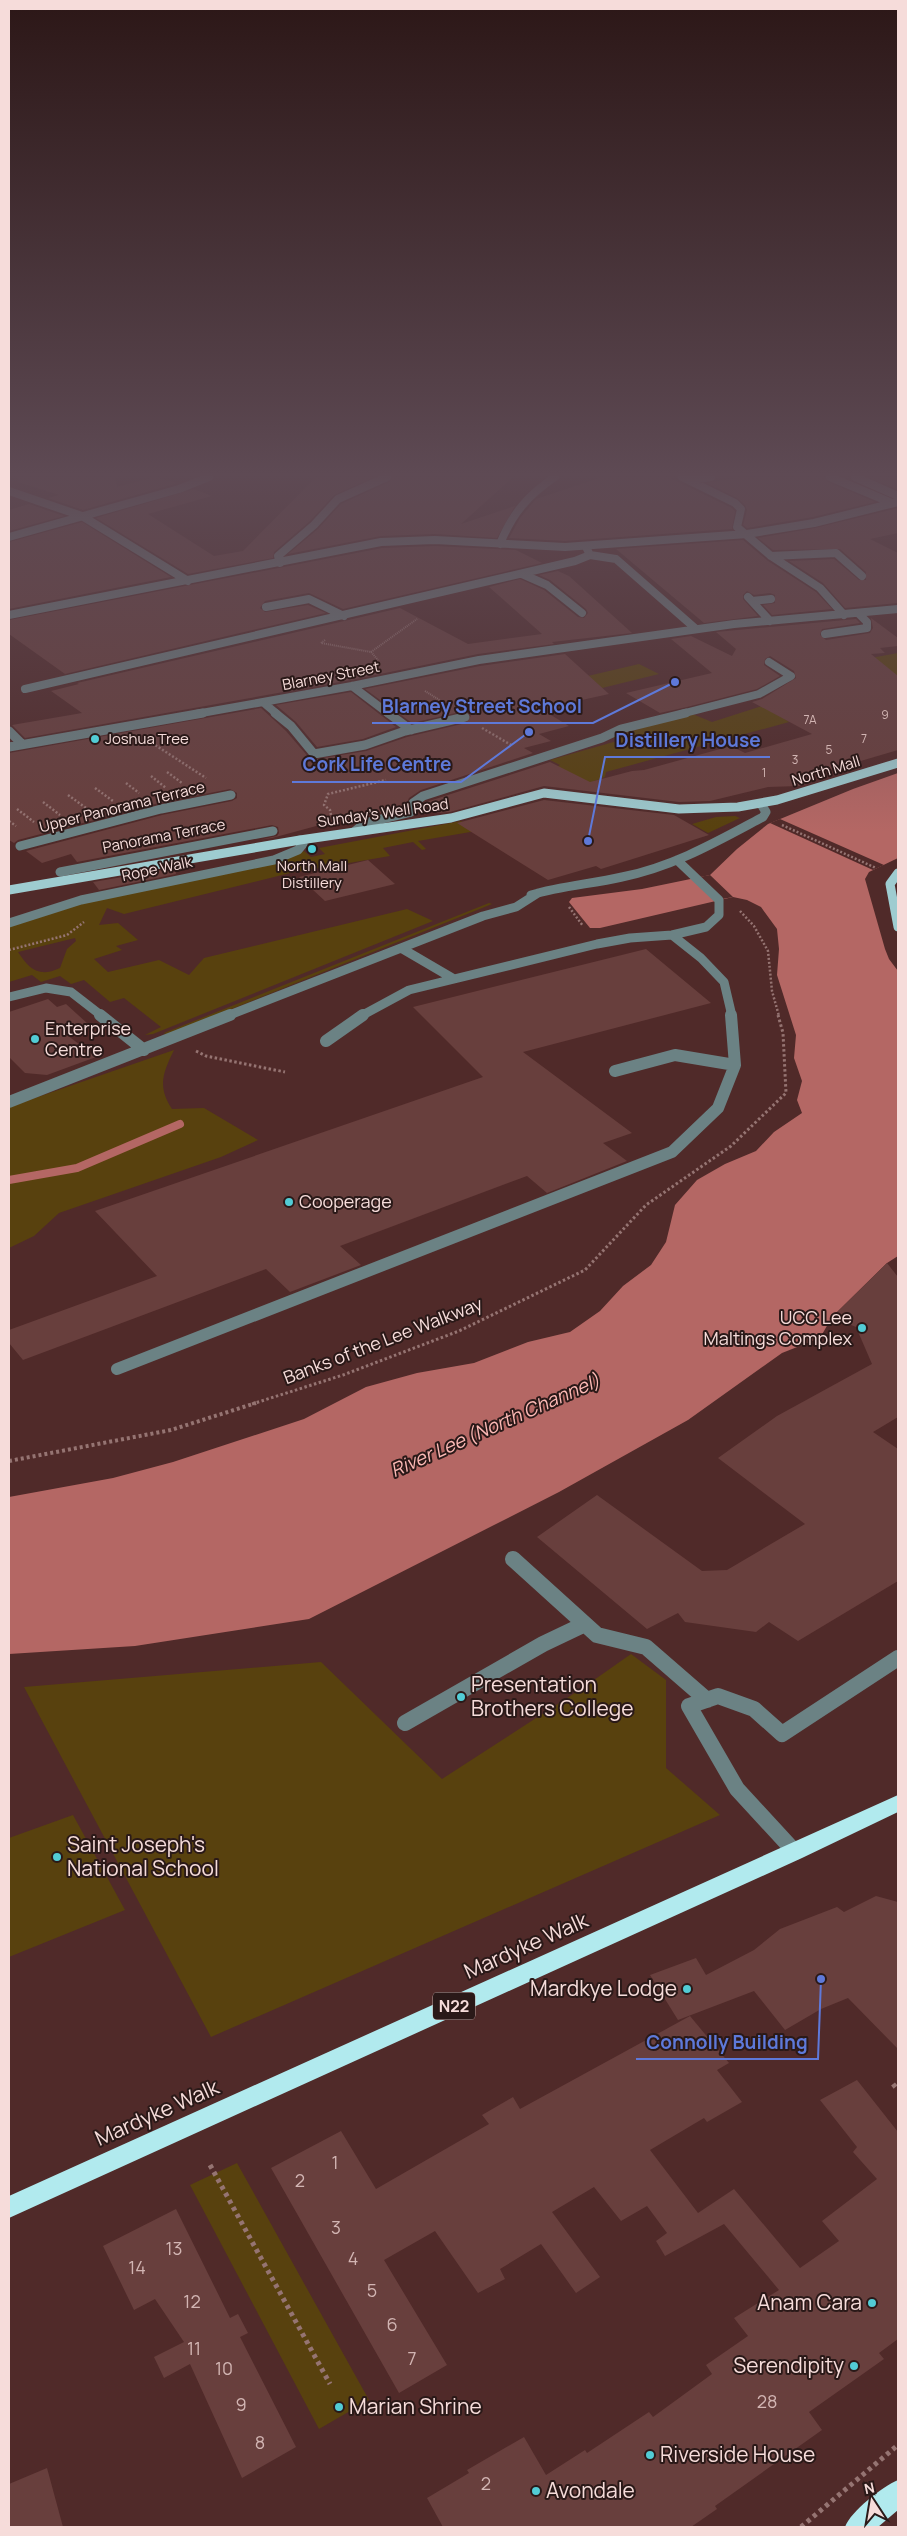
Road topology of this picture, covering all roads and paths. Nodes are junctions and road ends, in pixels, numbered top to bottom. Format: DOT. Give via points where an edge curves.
graph roads {
  1 [pos="110,595"];
  2 [pos="433,595"];
  3 [pos="435,595"];
  4 [pos="560,595"];
  5 [pos="658,595"];
  6 [pos="827,595"];
  7 [pos="771,599"];
  8 [pos="266,607"];
  9 [pos="898,609"];
  10 [pos="582,613"];
  11 [pos="9,614"];
  12 [pos="859,614"];
  13 [pos="844,615"];
  14 [pos="344,616"];
  15 [pos="770,621"];
  16 [pos="696,629"];
  17 [pos="825,634"];
  18 [pos="343,647"];
  19 [pos="367,651"];
  20 [pos="371,652"];
  21 [pos="769,662"];
  22 [pos="352,686"];
  23 [pos="25,690"];
  24 [pos="264,703"];
  25 [pos="465,717"];
  26 [pos="483,728"];
  27 [pos="411,730"];
  28 [pos="9,731"];
  29 [pos="22,744"];
  30 [pos="9,747"];
  31 [pos="538,758"];
  32 [pos="898,763"];
  33 [pos="386,780"];
  34 [pos="231,795"];
  35 [pos="761,804"];
  36 [pos="335,818"];
  37 [pos="774,822"];
  38 [pos="273,831"];
  39 [pos="355,831"];
  40 [pos="300,840"];
  41 [pos="20,846"];
  42 [pos="677,860"];
  43 [pos="878,868"];
  44 [pos="60,872"];
  45 [pos="898,873"];
  46 [pos="554,888"];
  47 [pos="9,890"];
  48 [pos="734,905"];
  49 [pos="9,923"];
  50 [pos="898,927"];
  51 [pos="672,936"];
  52 [pos="597,944"];
  53 [pos="401,948"];
  54 [pos="454,979"];
  55 [pos="9,997"];
  56 [pos="170,1040"];
  57 [pos="326,1041"];
  58 [pos="144,1050"];
  59 [pos="735,1065"];
  60 [pos="615,1071"];
  61 [pos="285,1072"];
  62 [pos="11,1098"];
  63 [pos="117,1369"];
  64 [pos="9,1461"];
  65 [pos="513,1559"];
  66 [pos="585,1624"];
  67 [pos="898,1658"];
  68 [pos="707,1700"];
  69 [pos="405,1722"];
  70 [pos="898,1803"];
  71 [pos="795,1852"];
  72 [pos="892,2084"];
  73 [pos="898,2090"];
  74 [pos="210,2164"];
  75 [pos="9,2207"];
  76 [pos="330,2384"];
  77 [pos="898,2445"];
  78 [pos="898,2493"];
  79 [pos="801,2527"];
  80 [pos="858,2527"];
  1 -- 11 [label="street"];
  2 -- 14 [label="street"];
  3 -- 20 [label="path" via="446,600"];
  4 -- 10 [label="street"];
  5 -- 16 [label="street"];
  6 -- 13 [label="street"];
  7 -- 15 [label="street" via="750,599"];
  8 -- 14 [label="street" via="309,599"];
  9 -- 12 [label="street, Blarney Street"];
  12 -- 13 [label="street, Blarney Street"];
  12 -- 17 [label="street" via="867,622 866,628"];
  13 -- 15 [label="street, Blarney Street"];
  14 -- 23 [label="street"];
  15 -- 16 [label="street, Blarney Street"];
  16 -- 22 [label="street, Blarney Street" via="479,660"];
  18 -- 19 [label="path"];
  21 -- 31 [label="street" via="792,676 759,694 621,729"];
  22 -- 24 [label="street, Blarney Street"];
  22 -- 27 [label="street"];
  24 -- 27 [label="street" via="291,726 314,754 365,745"];
  24 -- 29 [label="street, Blarney Street"];
  25 -- 27 [label="street"];
  26 -- 31 [label="path"];
  28 -- 29 [label="street"];
  29 -- 30 [label="street, Blarney Street"];
  31 -- 39 [label="street" via="423,796 413,803 411,812 368,822"];
  32 -- 35 [label="main road, North Mall"];
  33 -- 36 [label="path" via="328,794 324,805"];
  34 -- 41 [label="street, Upper Panorama Terrace" via="161,809"];
  35 -- 39 [label="main road, Sunday's Well Road" via="679,809 544,793 451,818"];
  35 -- 42 [label="street" via="766,812 763,817"];
  37 -- 43 [label="path"];
  38 -- 44 [label="street, Panorama Terrace"];
  39 -- 40 [label="main road, Sunday's Well Road"];
  40 -- 47 [label="main road, Sunday's Well Road"];
  40 -- 49 [label="street, Rope Walk" via="303,844 298,850 274,860 81,900"];
  42 -- 46 [label="street" via="614,879"];
  42 -- 51 [label="street" via="719,900 719,915 706,926"];
  45 -- 50 [label="main road" via="890,884"];
  46 -- 52 [label="path"];
  46 -- 53 [label="street" via="538,893 516,907 483,916"];
  48 -- 64 [label="path, Banks of the Lee Walkway" via="754,926 768,952 772,991 783,1032 786,1093 731,1146 646,1205 585,1270 459,1331 343,1375 171,1430"];
  51 -- 52 [label="street"];
  51 -- 59 [label="street" via="701,958 724,982 733,1022"];
  52 -- 54 [label="street"];
  53 -- 54 [label="street"];
  53 -- 56 [label="street"];
  54 -- 57 [label="street" via="390,998"];
  55 -- 58 [label="street" via="46,988 71,992"];
  56 -- 58 [label="street"];
  56 -- 61 [label="path" via="206,1056"];
  58 -- 62 [label="street"];
  59 -- 60 [label="street" via="675,1055"];
  59 -- 63 [label="street" via="718,1108 672,1152"];
  65 -- 66 [label="street"];
  66 -- 68 [label="street" via="596,1635 646,1647"];
  66 -- 69 [label="street" via="543,1644"];
  67 -- 68 [label="street" via="782,1734 754,1709 718,1696"];
  68 -- 71 [label="street" via="689,1706 737,1789"];
  70 -- 71 [label="highway, Mardyke Walk / N22"];
  71 -- 75 [label="highway, Mardyke Walk / N22"];
  72 -- 73 [label="path"];
  74 -- 76 [label="path"];
  77 -- 79 [label="path"];
  78 -- 80 [label="highway"];
}
